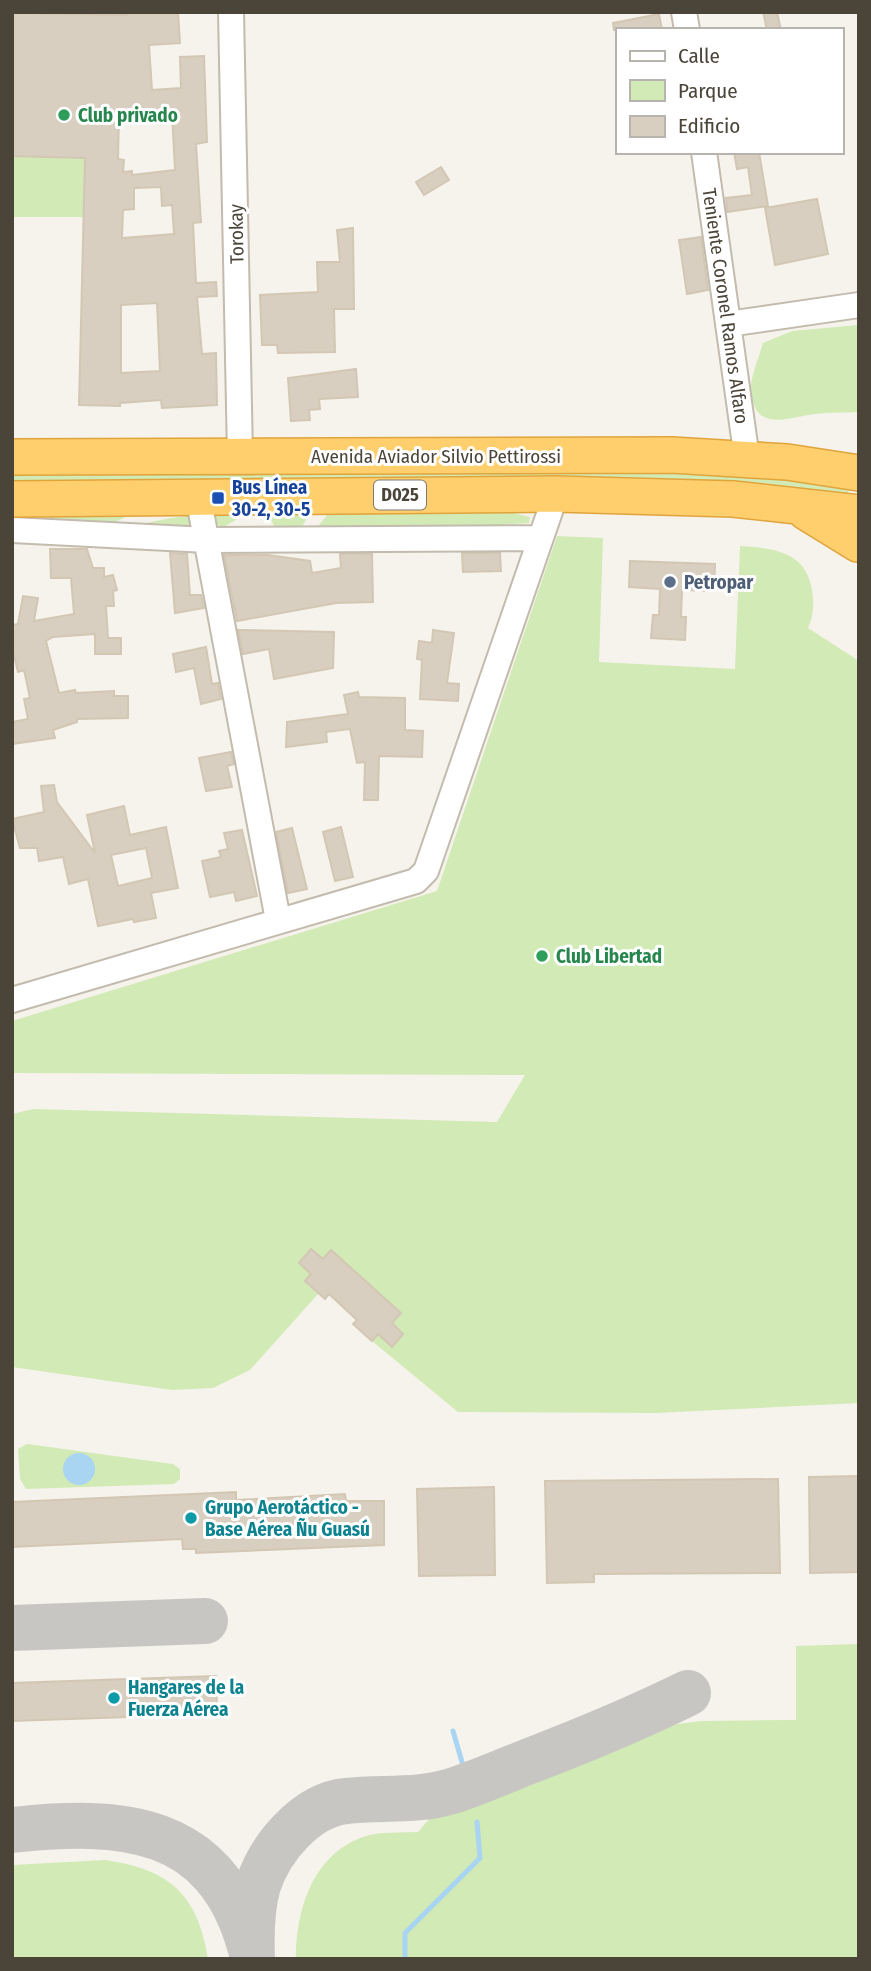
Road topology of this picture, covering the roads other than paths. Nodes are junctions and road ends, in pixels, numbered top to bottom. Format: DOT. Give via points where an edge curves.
graph roads {
  1 [pos="231,12"];
  2 [pos="704,154"];
  3 [pos="859,305"];
  4 [pos="728,324"];
  5 [pos="859,449"];
  6 [pos="240,456"];
  7 [pos="12,457"];
  8 [pos="747,459"];
  9 [pos="787,463"];
  10 [pos="859,473"];
  11 [pos="556,494"];
  12 [pos="198,496"];
  13 [pos="12,499"];
  14 [pos="858,519"];
  15 [pos="12,530"];
  16 [pos="540,538"];
  17 [pos="207,540"];
  18 [pos="278,920"];
  19 [pos="12,1000"];
  1 -- 6 [label="street, Torokay"];
  2 -- 4 [label="street, Teniente Coronel Ramos Alfaro"];
  3 -- 4 [label="street"];
  4 -- 8 [label="street, Teniente Coronel Ramos Alfaro"];
  5 -- 9 [label="highway"];
  6 -- 7 [label="highway, Avenida Aviador Silvio Pettirossi / D025"];
  6 -- 8 [label="highway, Avenida Aviador Silvio Pettirossi / D025" via="672,455"];
  8 -- 9 [label="highway, Avenida Aviador Silvio Pettirossi / D025"];
  9 -- 10 [label="highway, Avenida Aviador Silvio Pettirossi / D025"];
  11 -- 12 [label="highway, Avenida Aviador Silvio Pettirossi / D025"];
  11 -- 14 [label="highway, Avenida Aviador Silvio Pettirossi / D025" via="787,503"];
  11 -- 16 [label="street"];
  12 -- 13 [label="highway, Avenida Aviador Silvio Pettirossi / D025"];
  12 -- 17 [label="street"];
  15 -- 17 [label="street"];
  16 -- 17 [label="street"];
  16 -- 18 [label="street" via="426,871 416,881"];
  17 -- 18 [label="street"];
  18 -- 19 [label="street"];
}
